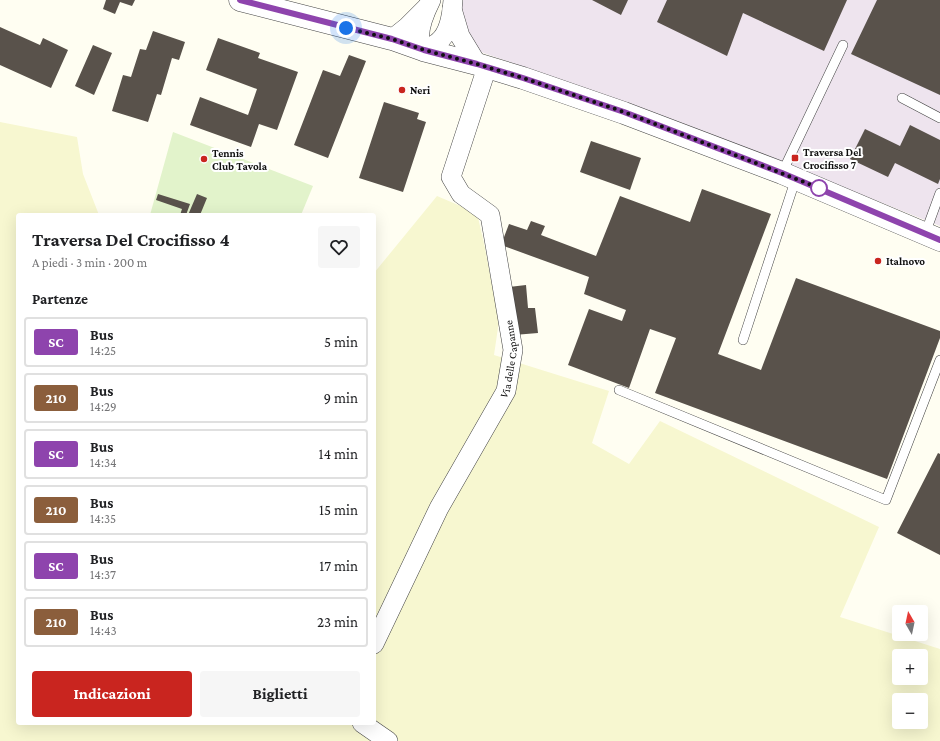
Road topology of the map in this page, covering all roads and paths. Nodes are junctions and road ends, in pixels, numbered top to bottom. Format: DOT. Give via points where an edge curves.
graph roads {
  1 [pos="240,0"];
  2 [pos="429,4"];
  3 [pos="453,5"];
  4 [pos="392,39"];
  5 [pos="843,45"];
  6 [pos="424,50"];
  7 [pos="482,65"];
  8 [pos="902,98"];
  9 [pos="940,118"];
  10 [pos="789,176"];
  11 [pos="940,193"];
  12 [pos="933,237"];
  13 [pos="743,340"];
  14 [pos="940,360"];
  15 [pos="619,390"];
  16 [pos="376,640"];
  17 [pos="365,725"];
  18 [pos="388,741"];
  1 -- 4 [label="street"];
  2 -- 4 [label="street"];
  2 -- 6 [label="street" via="420,31 420,41"];
  3 -- 6 [label="street" via="450,24 445,34 439,42"];
  3 -- 7 [label="street" via="460,36"];
  4 -- 6 [label="street"];
  5 -- 10 [label="lane"];
  6 -- 7 [label="street"];
  7 -- 10 [label="street" via="624,112"];
  7 -- 16 [label="street, Via delle Capanne" via="451,177 461,194 490,215 513,350 506,392 439,508"];
  8 -- 9 [label="lane"];
  10 -- 12 [label="street"];
  10 -- 13 [label="lane"];
  11 -- 12 [label="lane"];
  14 -- 15 [label="lane" via="886,500"];
  17 -- 18 [label="street"];
}
